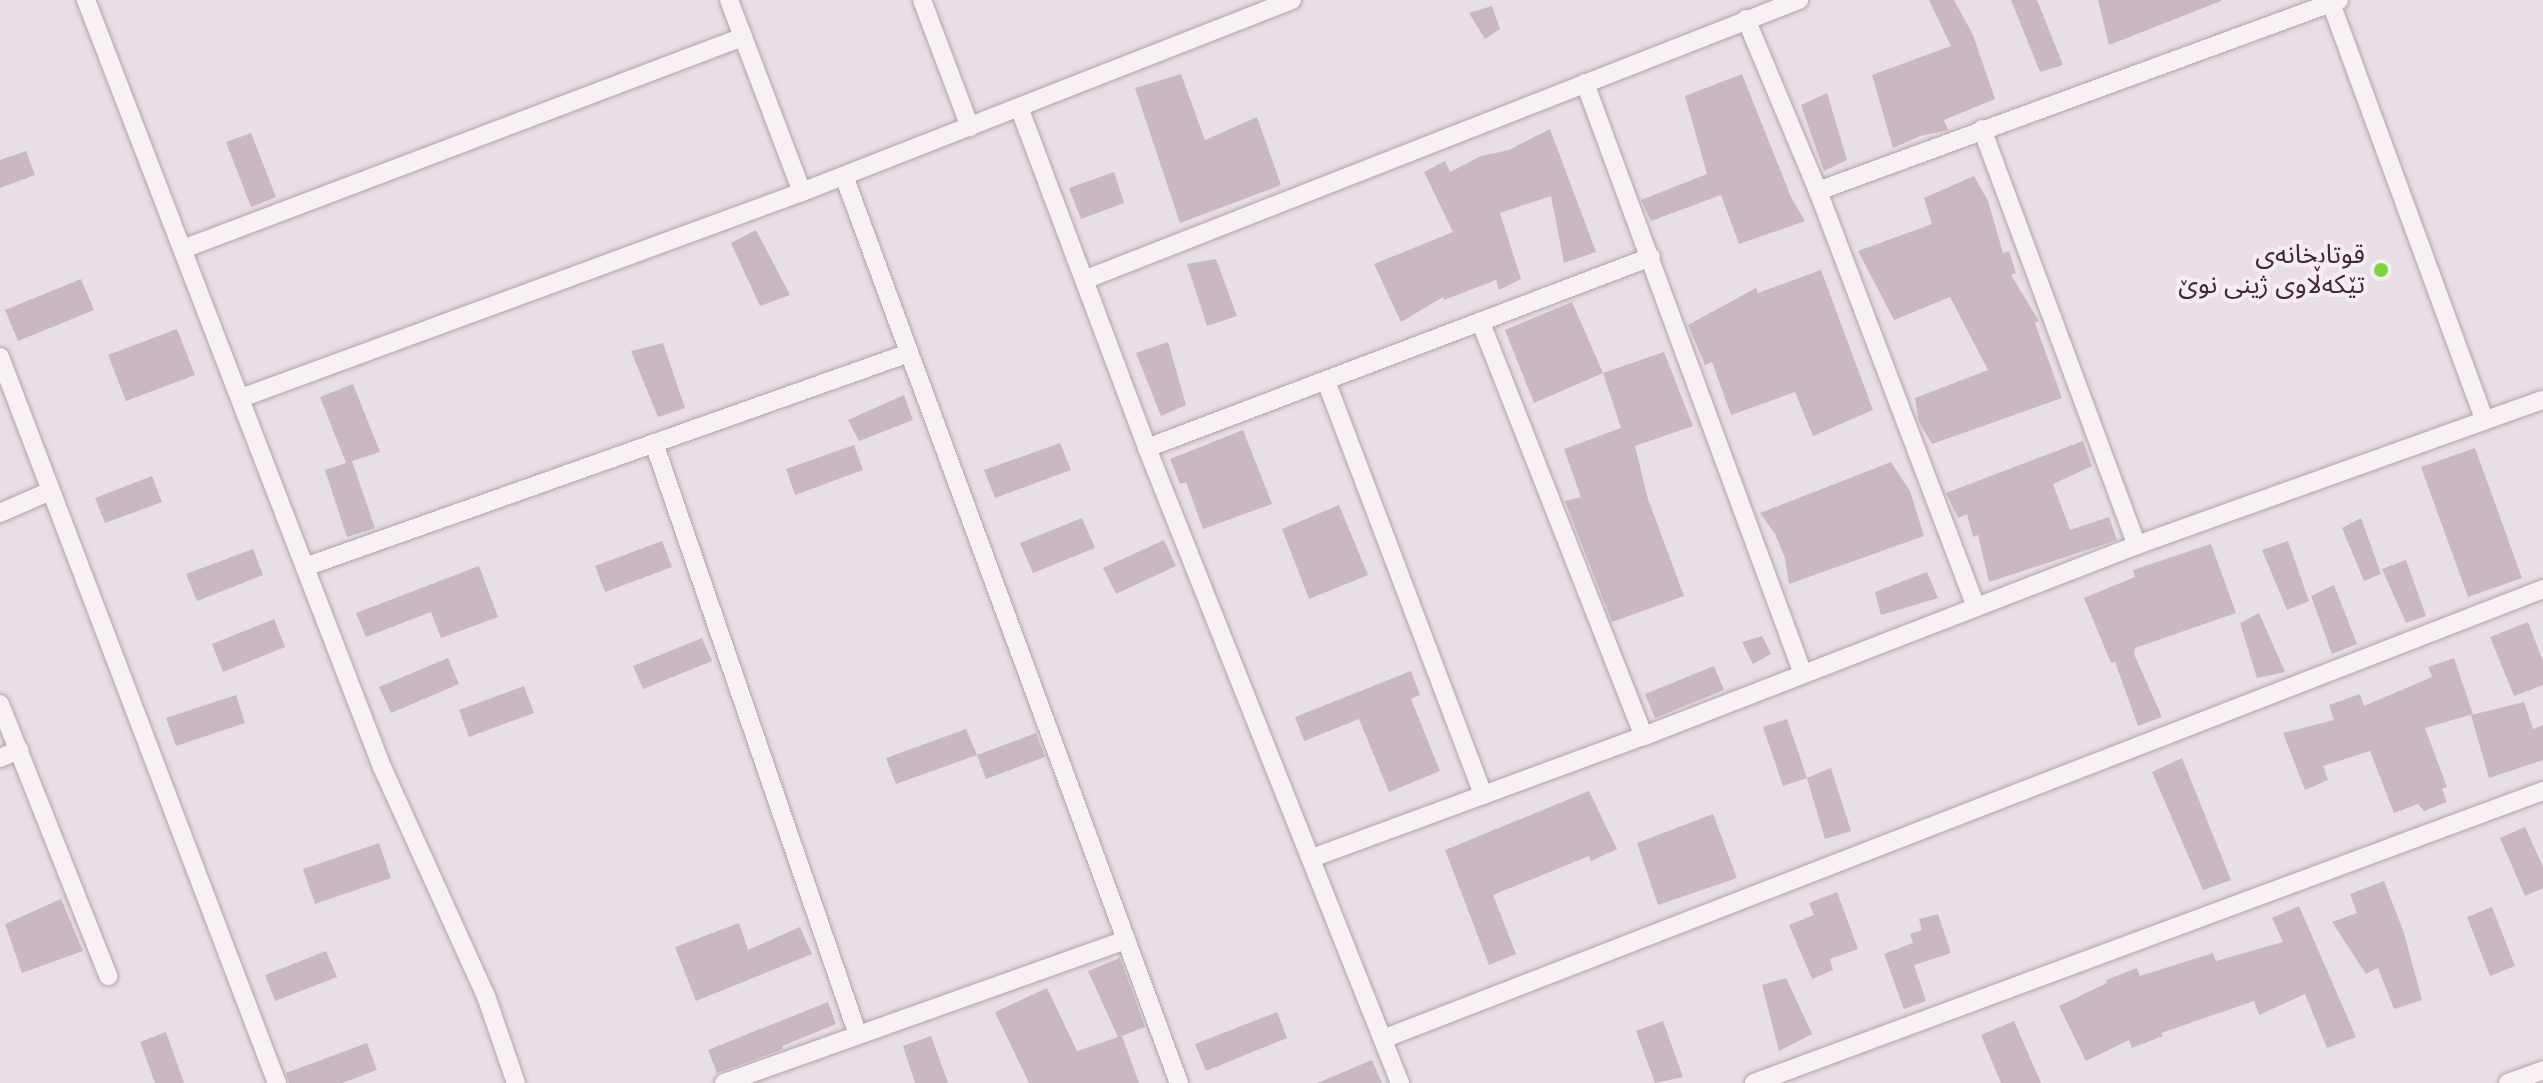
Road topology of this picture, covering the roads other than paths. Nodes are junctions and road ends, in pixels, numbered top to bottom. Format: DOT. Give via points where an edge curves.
graph roads {
  1 [pos="86,0"];
  2 [pos="729,0"];
  3 [pos="922,0"];
  4 [pos="1292,0"];
  5 [pos="1799,0"];
  6 [pos="2335,1"];
  7 [pos="1746,19"];
  8 [pos="743,37"];
  9 [pos="1585,83"];
  10 [pos="1019,107"];
  11 [pos="970,127"];
  12 [pos="1982,129"];
  13 [pos="844,176"];
  14 [pos="1818,191"];
  15 [pos="802,192"];
  16 [pos="183,249"];
  17 [pos="1651,257"];
  18 [pos="1084,280"];
  19 [pos="1481,323"];
  20 [pos="909,353"];
  21 [pos="0,357"];
  22 [pos="1326,381"];
  23 [pos="241,398"];
  24 [pos="2543,400"];
  25 [pos="2484,419"];
  26 [pos="654,443"];
  27 [pos="1147,448"];
  28 [pos="50,491"];
  29 [pos="0,513"];
  30 [pos="2137,545"];
  31 [pos="305,567"];
  32 [pos="2543,589"];
  33 [pos="1976,606"];
  34 [pos="1803,674"];
  35 [pos="0,704"];
  36 [pos="1644,736"];
  37 [pos="19,750"];
  38 [pos="0,758"];
  39 [pos="2543,791"];
  40 [pos="1483,795"];
  41 [pos="1312,858"];
  42 [pos="1126,940"];
  43 [pos="108,976"];
  44 [pos="858,1035"];
  45 [pos="1383,1039"];
  46 [pos="2543,1070"];
  47 [pos="273,1082"];
  48 [pos="516,1083"];
  49 [pos="724,1083"];
  50 [pos="1179,1083"];
  51 [pos="1400,1083"];
  52 [pos="1754,1083"];
  53 [pos="2508,1083"];
  1 -- 16 [label="street"];
  2 -- 8 [label="street"];
  3 -- 11 [label="street"];
  4 -- 10 [label="street"];
  5 -- 7 [label="street"];
  6 -- 12 [label="street"];
  6 -- 25 [label="street"];
  7 -- 9 [label="street"];
  7 -- 14 [label="street"];
  8 -- 15 [label="street"];
  8 -- 16 [label="street"];
  9 -- 17 [label="street"];
  9 -- 18 [label="street"];
  10 -- 11 [label="street"];
  10 -- 18 [label="street"];
  11 -- 13 [label="street"];
  12 -- 14 [label="street"];
  12 -- 30 [label="street"];
  13 -- 15 [label="street"];
  13 -- 20 [label="street"];
  14 -- 33 [label="street"];
  15 -- 23 [label="street"];
  16 -- 23 [label="street"];
  17 -- 19 [label="street"];
  17 -- 34 [label="street"];
  18 -- 27 [label="street"];
  19 -- 22 [label="street"];
  19 -- 36 [label="street"];
  20 -- 26 [label="street"];
  20 -- 42 [label="street"];
  21 -- 28 [label="street"];
  22 -- 27 [label="street"];
  22 -- 40 [label="street"];
  23 -- 31 [label="street"];
  24 -- 25 [label="street"];
  25 -- 30 [label="street"];
  26 -- 31 [label="street"];
  26 -- 44 [label="street"];
  27 -- 41 [label="street"];
  28 -- 29 [label="street"];
  28 -- 47 [label="street"];
  30 -- 33 [label="street"];
  31 -- 48 [label="street" via="382,767 486,996"];
  32 -- 45 [label="street"];
  33 -- 34 [label="street"];
  34 -- 36 [label="street"];
  35 -- 37 [label="street"];
  36 -- 40 [label="street"];
  37 -- 38 [label="street"];
  37 -- 43 [label="street"];
  39 -- 52 [label="street"];
  40 -- 41 [label="street"];
  41 -- 45 [label="street"];
  42 -- 44 [label="street"];
  42 -- 50 [label="street"];
  44 -- 49 [label="street"];
  45 -- 51 [label="street"];
  46 -- 53 [label="street"];
}
